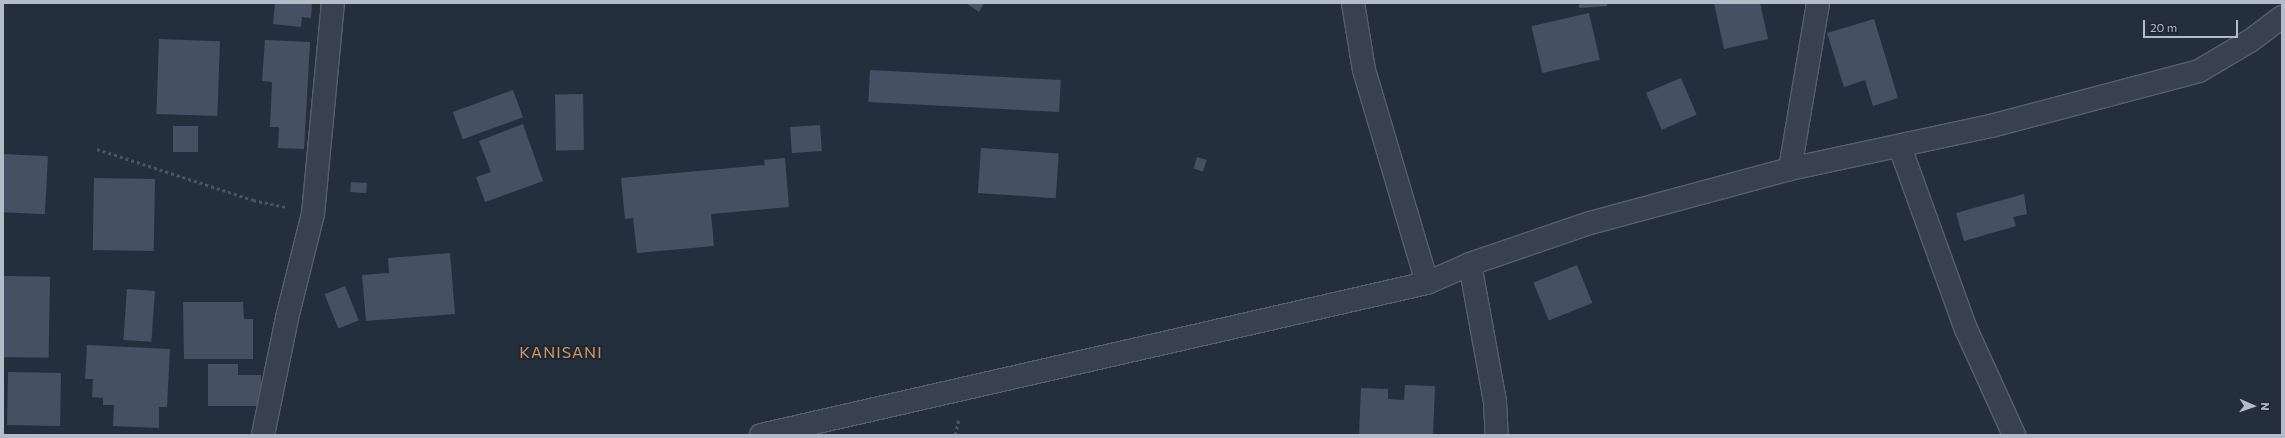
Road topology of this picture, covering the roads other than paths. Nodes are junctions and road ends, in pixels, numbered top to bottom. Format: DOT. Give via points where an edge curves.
graph roads {
  1 [pos="333,3"];
  2 [pos="1353,3"];
  3 [pos="1818,3"];
  4 [pos="2282,17"];
  5 [pos="1900,147"];
  6 [pos="1790,169"];
  7 [pos="1470,264"];
  8 [pos="1427,283"];
  9 [pos="263,435"];
  10 [pos="761,435"];
  11 [pos="1497,435"];
  12 [pos="2014,435"];
  1 -- 9 [label="street" via="313,214 287,318"];
  2 -- 8 [label="street" via="1364,70"];
  3 -- 6 [label="street"];
  4 -- 5 [label="street" via="2250,41 2199,70 1991,126"];
  5 -- 6 [label="street"];
  5 -- 12 [label="street" via="1966,329"];
  6 -- 7 [label="street" via="1590,223"];
  7 -- 8 [label="street"];
  7 -- 11 [label="street" via="1495,402"];
  8 -- 10 [label="street"];
}
